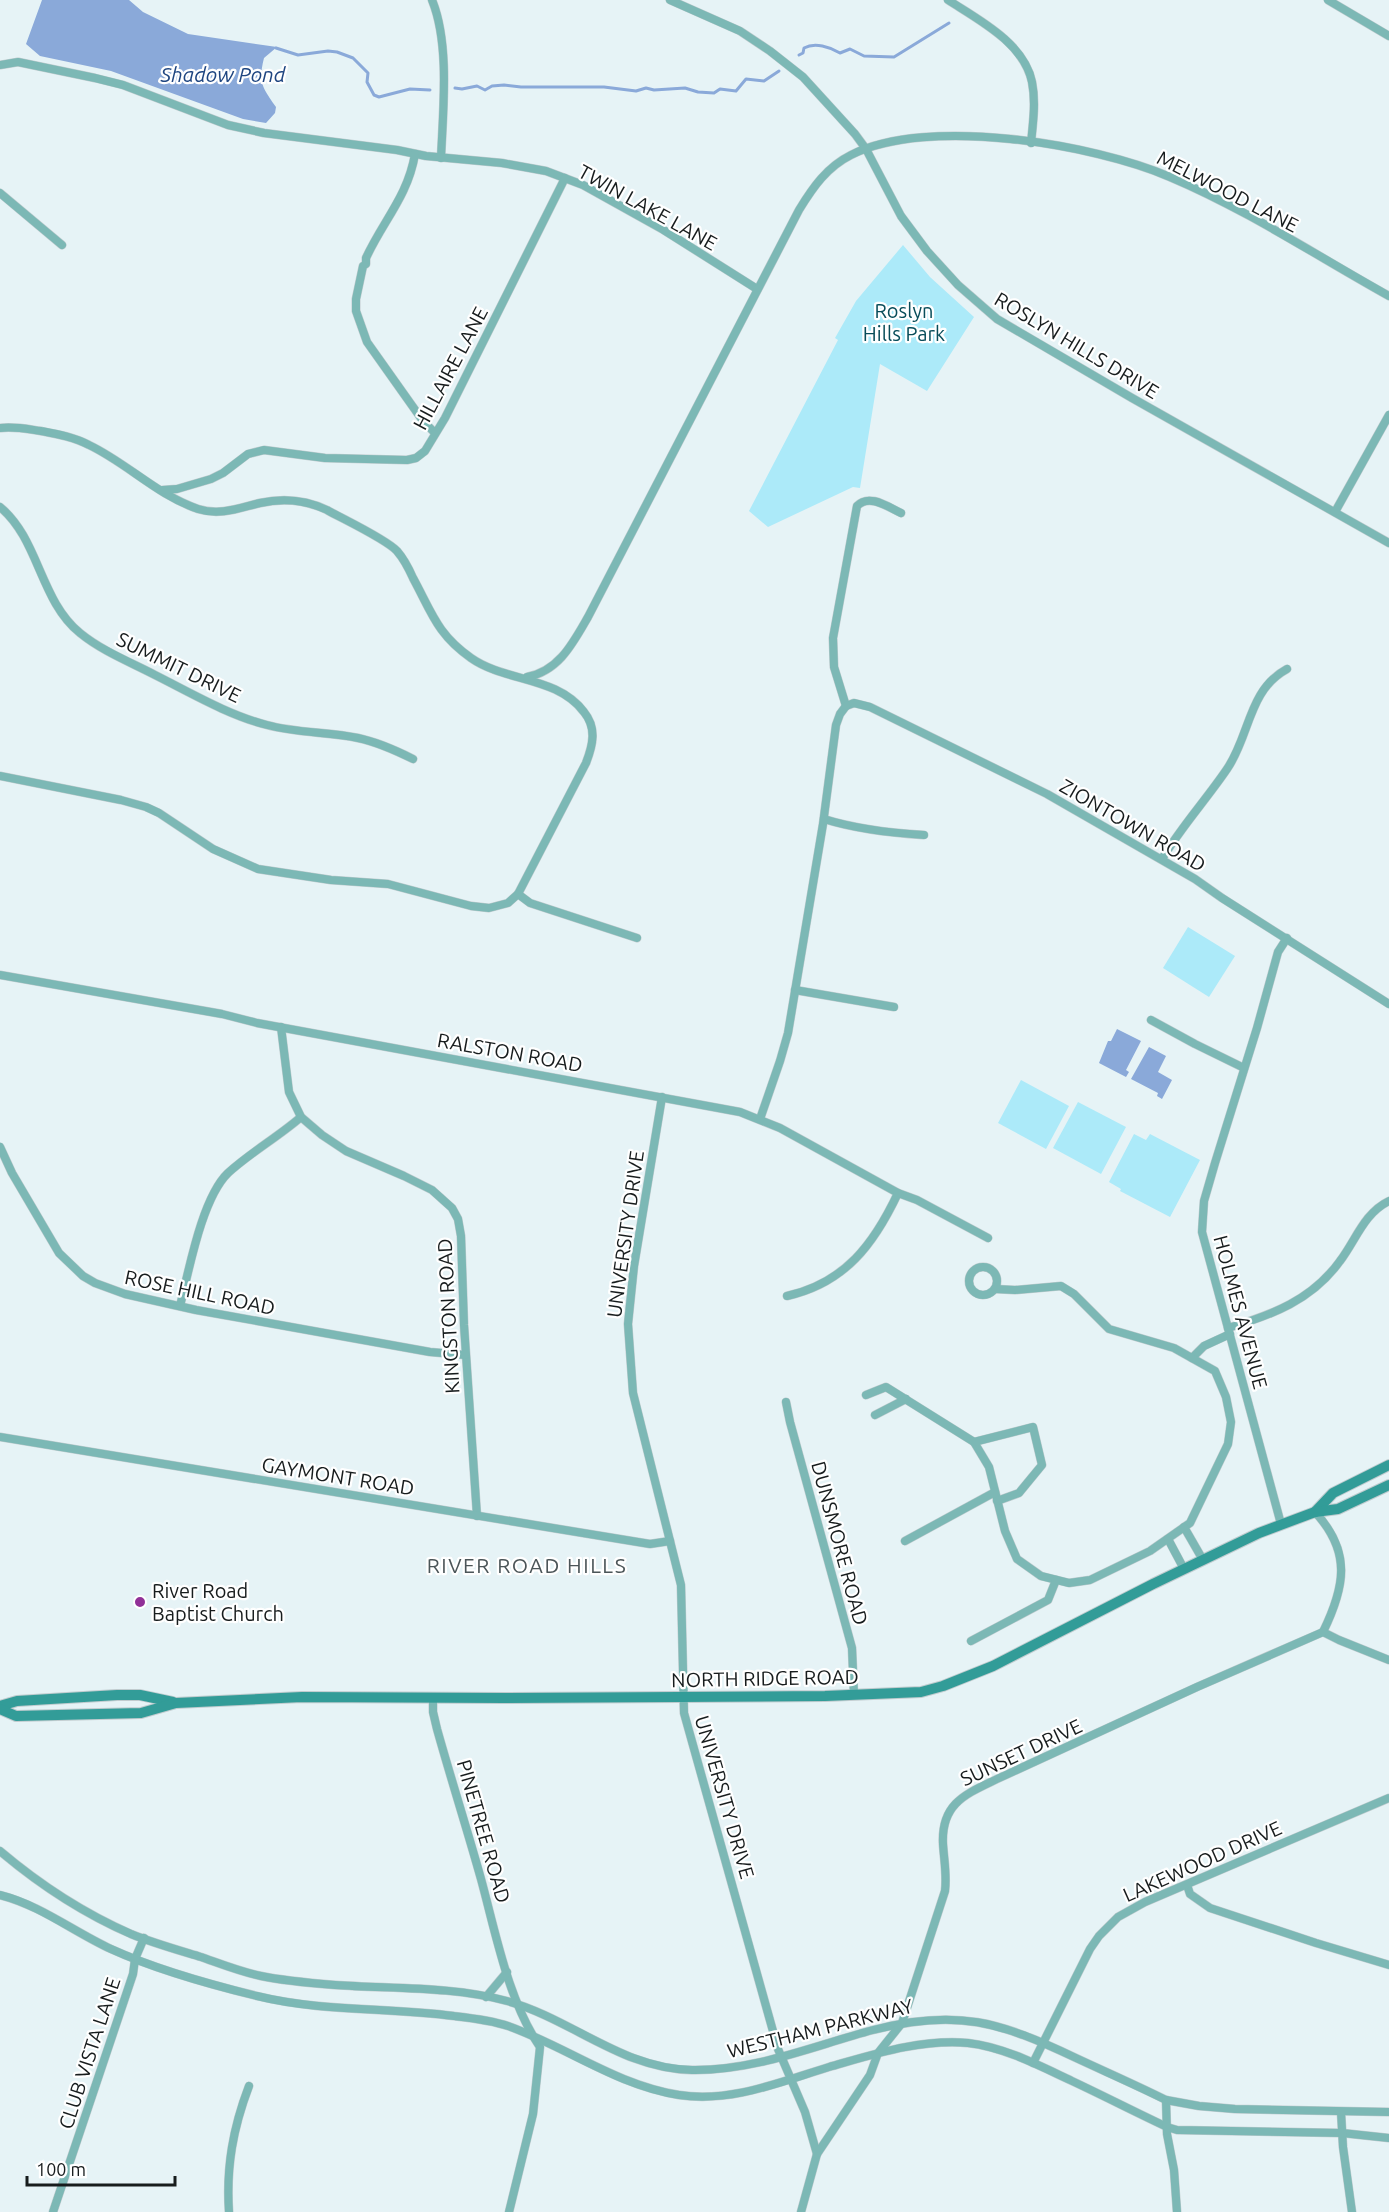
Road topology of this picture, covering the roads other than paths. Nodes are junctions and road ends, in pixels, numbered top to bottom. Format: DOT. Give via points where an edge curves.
graph roads {
  1 [pos="432,0"];
  2 [pos="670,0"];
  3 [pos="948,0"];
  4 [pos="1328,0"];
  5 [pos="1347,0"];
  6 [pos="1342,9"];
  7 [pos="1389,36"];
  8 [pos="0,66"];
  9 [pos="1031,143"];
  10 [pos="866,149"];
  11 [pos="415,154"];
  12 [pos="441,158"];
  13 [pos="565,178"];
  14 [pos="0,193"];
  15 [pos="62,245"];
  16 [pos="757,289"];
  17 [pos="1389,296"];
  18 [pos="1389,415"];
  19 [pos="0,428"];
  20 [pos="435,433"];
  21 [pos="158,489"];
  22 [pos="0,507"];
  23 [pos="1335,512"];
  24 [pos="901,513"];
  25 [pos="1389,543"];
  26 [pos="1287,669"];
  27 [pos="525,678"];
  28 [pos="846,706"];
  29 [pos="413,759"];
  30 [pos="0,776"];
  31 [pos="824,819"];
  32 [pos="924,835"];
  33 [pos="1161,859"];
  34 [pos="518,894"];
  35 [pos="637,938"];
  36 [pos="1287,938"];
  37 [pos="0,975"];
  38 [pos="795,990"];
  39 [pos="1389,1004"];
  40 [pos="894,1007"];
  41 [pos="1152,1020"];
  42 [pos="281,1027"];
  43 [pos="1244,1068"];
  44 [pos="662,1097"];
  45 [pos="301,1117"];
  46 [pos="760,1119"];
  47 [pos="0,1147"];
  48 [pos="898,1193"];
  49 [pos="1389,1201"];
  50 [pos="988,1239"];
  51 [pos="995,1289"];
  52 [pos="787,1296"];
  53 [pos="180,1306"];
  54 [pos="1229,1331"];
  55 [pos="465,1355"];
  56 [pos="1192,1358"];
  57 [pos="866,1395"];
  58 [pos="906,1400"];
  59 [pos="786,1402"];
  60 [pos="875,1415"];
  61 [pos="0,1437"];
  62 [pos="974,1442"];
  63 [pos="1389,1465"];
  64 [pos="1389,1485"];
  65 [pos="996,1496"];
  66 [pos="1315,1512"];
  67 [pos="477,1516"];
  68 [pos="1281,1524"];
  69 [pos="1184,1527"];
  70 [pos="1168,1539"];
  71 [pos="670,1541"];
  72 [pos="905,1541"];
  73 [pos="1203,1560"];
  74 [pos="1184,1569"];
  75 [pos="1056,1580"];
  76 [pos="1323,1632"];
  77 [pos="971,1641"];
  78 [pos="1389,1660"];
  79 [pos="854,1695"];
  80 [pos="683,1696"];
  81 [pos="433,1698"];
  82 [pos="176,1703"];
  83 [pos="0,1707"];
  84 [pos="1389,1797"];
  85 [pos="0,1851"];
  86 [pos="1187,1885"];
  87 [pos="0,1895"];
  88 [pos="144,1938"];
  89 [pos="135,1959"];
  90 [pos="1389,1965"];
  91 [pos="507,1972"];
  92 [pos="486,1996"];
  93 [pos="519,2005"];
  94 [pos="902,2023"];
  95 [pos="533,2037"];
  96 [pos="1044,2043"];
  97 [pos="878,2053"];
  98 [pos="781,2057"];
  99 [pos="1034,2063"];
  100 [pos="790,2080"];
  101 [pos="249,2086"];
  102 [pos="1166,2100"];
  103 [pos="1341,2112"];
  104 [pos="1389,2112"];
  105 [pos="1167,2127"];
  106 [pos="1342,2133"];
  107 [pos="1389,2138"];
  108 [pos="817,2154"];
  109 [pos="53,2212"];
  110 [pos="230,2212"];
  111 [pos="509,2212"];
  112 [pos="801,2212"];
  113 [pos="1177,2212"];
  114 [pos="1352,2212"];
  1 -- 12 [label="street" via="443,50"];
  2 -- 10 [label="street, ROSLYN HILLS DRIVE" via="740,31 770,51 803,77"];
  3 -- 9 [label="street" via="1003,38 1026,65 1034,97"];
  4 -- 6 [label="street"];
  5 -- 6 [label="street"];
  6 -- 7 [label="street"];
  8 -- 11 [label="street, TWIN LAKE LANE" via="18,62 123,85 242,129"];
  9 -- 10 [label="street, MELWOOD LANE" via="944,135 887,141"];
  9 -- 17 [label="street, MELWOOD LANE" via="1074,149 1169,176"];
  10 -- 16 [label="street, MELWOOD LANE" via="834,166 813,188"];
  10 -- 23 [label="street, ROSLYN HILLS DRIVE" via="910,229 976,303 1020,333"];
  11 -- 12 [label="street, TWIN LAKE LANE"];
  11 -- 20 [label="street" via="406,189 366,258 356,310 366,342"];
  12 -- 13 [label="street, TWIN LAKE LANE" via="502,163"];
  13 -- 16 [label="street, TWIN LAKE LANE" via="662,229"];
  13 -- 20 [label="street, HILLAIRE LANE"];
  14 -- 15 [label="street"];
  16 -- 27 [label="street" via="588,617 565,654 541,674"];
  18 -- 23 [label="street"];
  19 -- 21 [label="street" via="24,428 86,443"];
  20 -- 21 [label="street, HILLAIRE LANE" via="423,454 407,460 325,458 264,450 248,454 211,479 168,491"];
  21 -- 27 [label="street" via="184,504 214,513 276,501 305,502 323,508 396,550 432,618 454,645 486,666"];
  22 -- 29 [label="street, SUMMIT DRIVE" via="22,533 59,608 77,631 91,641 246,718 290,730 358,738"];
  23 -- 25 [label="street, ROSLYN HILLS DRIVE"];
  24 -- 28 [label="street" via="868,500 857,506 833,638 834,667"];
  26 -- 33 [label="street" via="1261,691 1227,769"];
  27 -- 34 [label="street" via="575,701 589,719 593,742 586,763"];
  28 -- 31 [label="street" via="836,725"];
  28 -- 33 [label="street, ZIONTOWN ROAD" via="854,703 870,707 1047,794"];
  30 -- 34 [label="street" via="146,807 213,849 258,869 388,885 489,908 508,903"];
  31 -- 32 [label="street"];
  31 -- 38 [label="street"];
  33 -- 36 [label="street, ZIONTOWN ROAD"];
  34 -- 35 [label="street" via="530,903"];
  36 -- 39 [label="street, ZIONTOWN ROAD"];
  36 -- 43 [label="street, HOLMES AVENUE" via="1278,952"];
  37 -- 42 [label="street, RALSTON ROAD"];
  38 -- 40 [label="street"];
  38 -- 46 [label="street" via="780,1061"];
  41 -- 43 [label="street"];
  42 -- 44 [label="street, RALSTON ROAD"];
  42 -- 45 [label="street, KINGSTON ROAD" via="289,1092"];
  43 -- 54 [label="street, HOLMES AVENUE" via="1202,1213 1202,1232"];
  44 -- 46 [label="street, RALSTON ROAD" via="718,1106"];
  44 -- 71 [label="street, UNIVERSITY DRIVE" via="628,1324 633,1393"];
  45 -- 53 [label="street" via="220,1182 198,1237"];
  45 -- 55 [label="street, KINGSTON ROAD" via="346,1151 432,1190 452,1208 461,1236"];
  46 -- 48 [label="street, RALSTON ROAD"];
  47 -- 53 [label="street, ROSE HILL ROAD" via="50,1240 67,1263 104,1288"];
  48 -- 50 [label="street, RALSTON ROAD"];
  48 -- 52 [label="street" via="877,1234 860,1255 805,1292"];
  49 -- 54 [label="street" via="1371,1212 1341,1260 1314,1289 1279,1311"];
  51 -- 56 [label="street" via="1061,1286 1109,1329 1174,1348"];
  53 -- 55 [label="street, ROSE HILL ROAD"];
  54 -- 56 [label="street"];
  54 -- 68 [label="street, HOLMES AVENUE"];
  55 -- 67 [label="street, KINGSTON ROAD"];
  56 -- 69 [label="street" via="1215,1371 1231,1422 1228,1444 1190,1523"];
  57 -- 58 [label="street" via="886,1387"];
  58 -- 60 [label="street"];
  58 -- 62 [label="street"];
  59 -- 79 [label="street, DUNSMORE ROAD" via="852,1648"];
  61 -- 67 [label="street, GAYMONT ROAD"];
  62 -- 65 [label="street" via="989,1467"];
  62 -- 65 [label="street" via="1033,1427 1042,1465 1019,1493"];
  63 -- 66 [label="main road, NORTH RIDGE ROAD" via="1333,1493"];
  64 -- 66 [label="main road, NORTH RIDGE ROAD" via="1338,1509"];
  65 -- 72 [label="street"];
  65 -- 75 [label="street" via="1017,1559 1041,1576"];
  66 -- 68 [label="main road, NORTH RIDGE ROAD"];
  66 -- 76 [label="street" via="1330,1530 1342,1569 1336,1606"];
  67 -- 71 [label="street, GAYMONT ROAD" via="650,1544"];
  68 -- 73 [label="main road, NORTH RIDGE ROAD"];
  69 -- 70 [label="street"];
  69 -- 73 [label="street"];
  70 -- 74 [label="street"];
  70 -- 75 [label="street" via="1090,1580"];
  71 -- 80 [label="street, UNIVERSITY DRIVE" via="682,1596"];
  73 -- 74 [label="main road, NORTH RIDGE ROAD"];
  74 -- 79 [label="main road, NORTH RIDGE ROAD" via="993,1666 951,1683 908,1694"];
  75 -- 77 [label="street" via="1048,1600"];
  76 -- 78 [label="street"];
  76 -- 94 [label="street, SUNSET DRIVE" via="958,1800 944,1826 945,1891"];
  79 -- 80 [label="main road, NORTH RIDGE ROAD"];
  80 -- 81 [label="main road, NORTH RIDGE ROAD"];
  80 -- 98 [label="street, UNIVERSITY DRIVE" via="689,1733"];
  81 -- 82 [label="main road, NORTH RIDGE ROAD" via="302,1697"];
  81 -- 91 [label="street, PINETREE ROAD" via="437,1729"];
  82 -- 83 [label="main road, NORTH RIDGE ROAD" via="140,1695 117,1695 17,1701"];
  82 -- 83 [label="main road, NORTH RIDGE ROAD" via="141,1713 16,1716"];
  84 -- 86 [label="street, LAKEWOOD DRIVE"];
  85 -- 88 [label="street, WESTHAM PARKWAY" via="80,1909"];
  86 -- 90 [label="street" via="1190,1894 1210,1908"];
  86 -- 96 [label="street, LAKEWOOD DRIVE" via="1136,1907 1105,1928 1090,1949"];
  87 -- 89 [label="street, WESTHAM PARKWAY"];
  88 -- 89 [label="street, CLUB VISTA LANE"];
  88 -- 92 [label="street, WESTHAM PARKWAY" via="259,1976"];
  89 -- 95 [label="street, WESTHAM PARKWAY" via="227,1989 286,2003 428,2012 507,2026"];
  89 -- 109 [label="street, CLUB VISTA LANE"];
  91 -- 92 [label="street"];
  91 -- 93 [label="street, PINETREE ROAD"];
  92 -- 93 [label="street, WESTHAM PARKWAY"];
  93 -- 95 [label="street, PINETREE ROAD"];
  93 -- 98 [label="street, WESTHAM PARKWAY" via="629,2058 655,2065 719,2069"];
  94 -- 96 [label="street, WESTHAM PARKWAY" via="971,2020"];
  94 -- 97 [label="street, SUNSET DRIVE"];
  94 -- 98 [label="street, WESTHAM PARKWAY"];
  95 -- 100 [label="street, WESTHAM PARKWAY" via="627,2082 682,2096 730,2095"];
  95 -- 111 [label="street, PINETREE ROAD" via="540,2047 537,2088"];
  96 -- 99 [label="street, LAKEWOOD DRIVE"];
  96 -- 102 [label="street, WESTHAM PARKWAY"];
  97 -- 99 [label="street, WESTHAM PARKWAY" via="902,2047 967,2043"];
  97 -- 100 [label="street, WESTHAM PARKWAY"];
  97 -- 108 [label="street, SUNSET DRIVE" via="870,2075"];
  98 -- 100 [label="street, UNIVERSITY DRIVE"];
  99 -- 105 [label="street, WESTHAM PARKWAY"];
  100 -- 108 [label="street, UNIVERSITY DRIVE" via="805,2112"];
  101 -- 110 [label="street" via="237,2118 230,2155"];
  102 -- 103 [label="street, WESTHAM PARKWAY" via="1199,2106"];
  102 -- 105 [label="street"];
  103 -- 104 [label="street, WESTHAM PARKWAY"];
  103 -- 106 [label="street"];
  105 -- 106 [label="street, WESTHAM PARKWAY" via="1218,2133"];
  105 -- 113 [label="street"];
  106 -- 107 [label="street, WESTHAM PARKWAY"];
  106 -- 114 [label="street"];
  108 -- 112 [label="street"];
}
